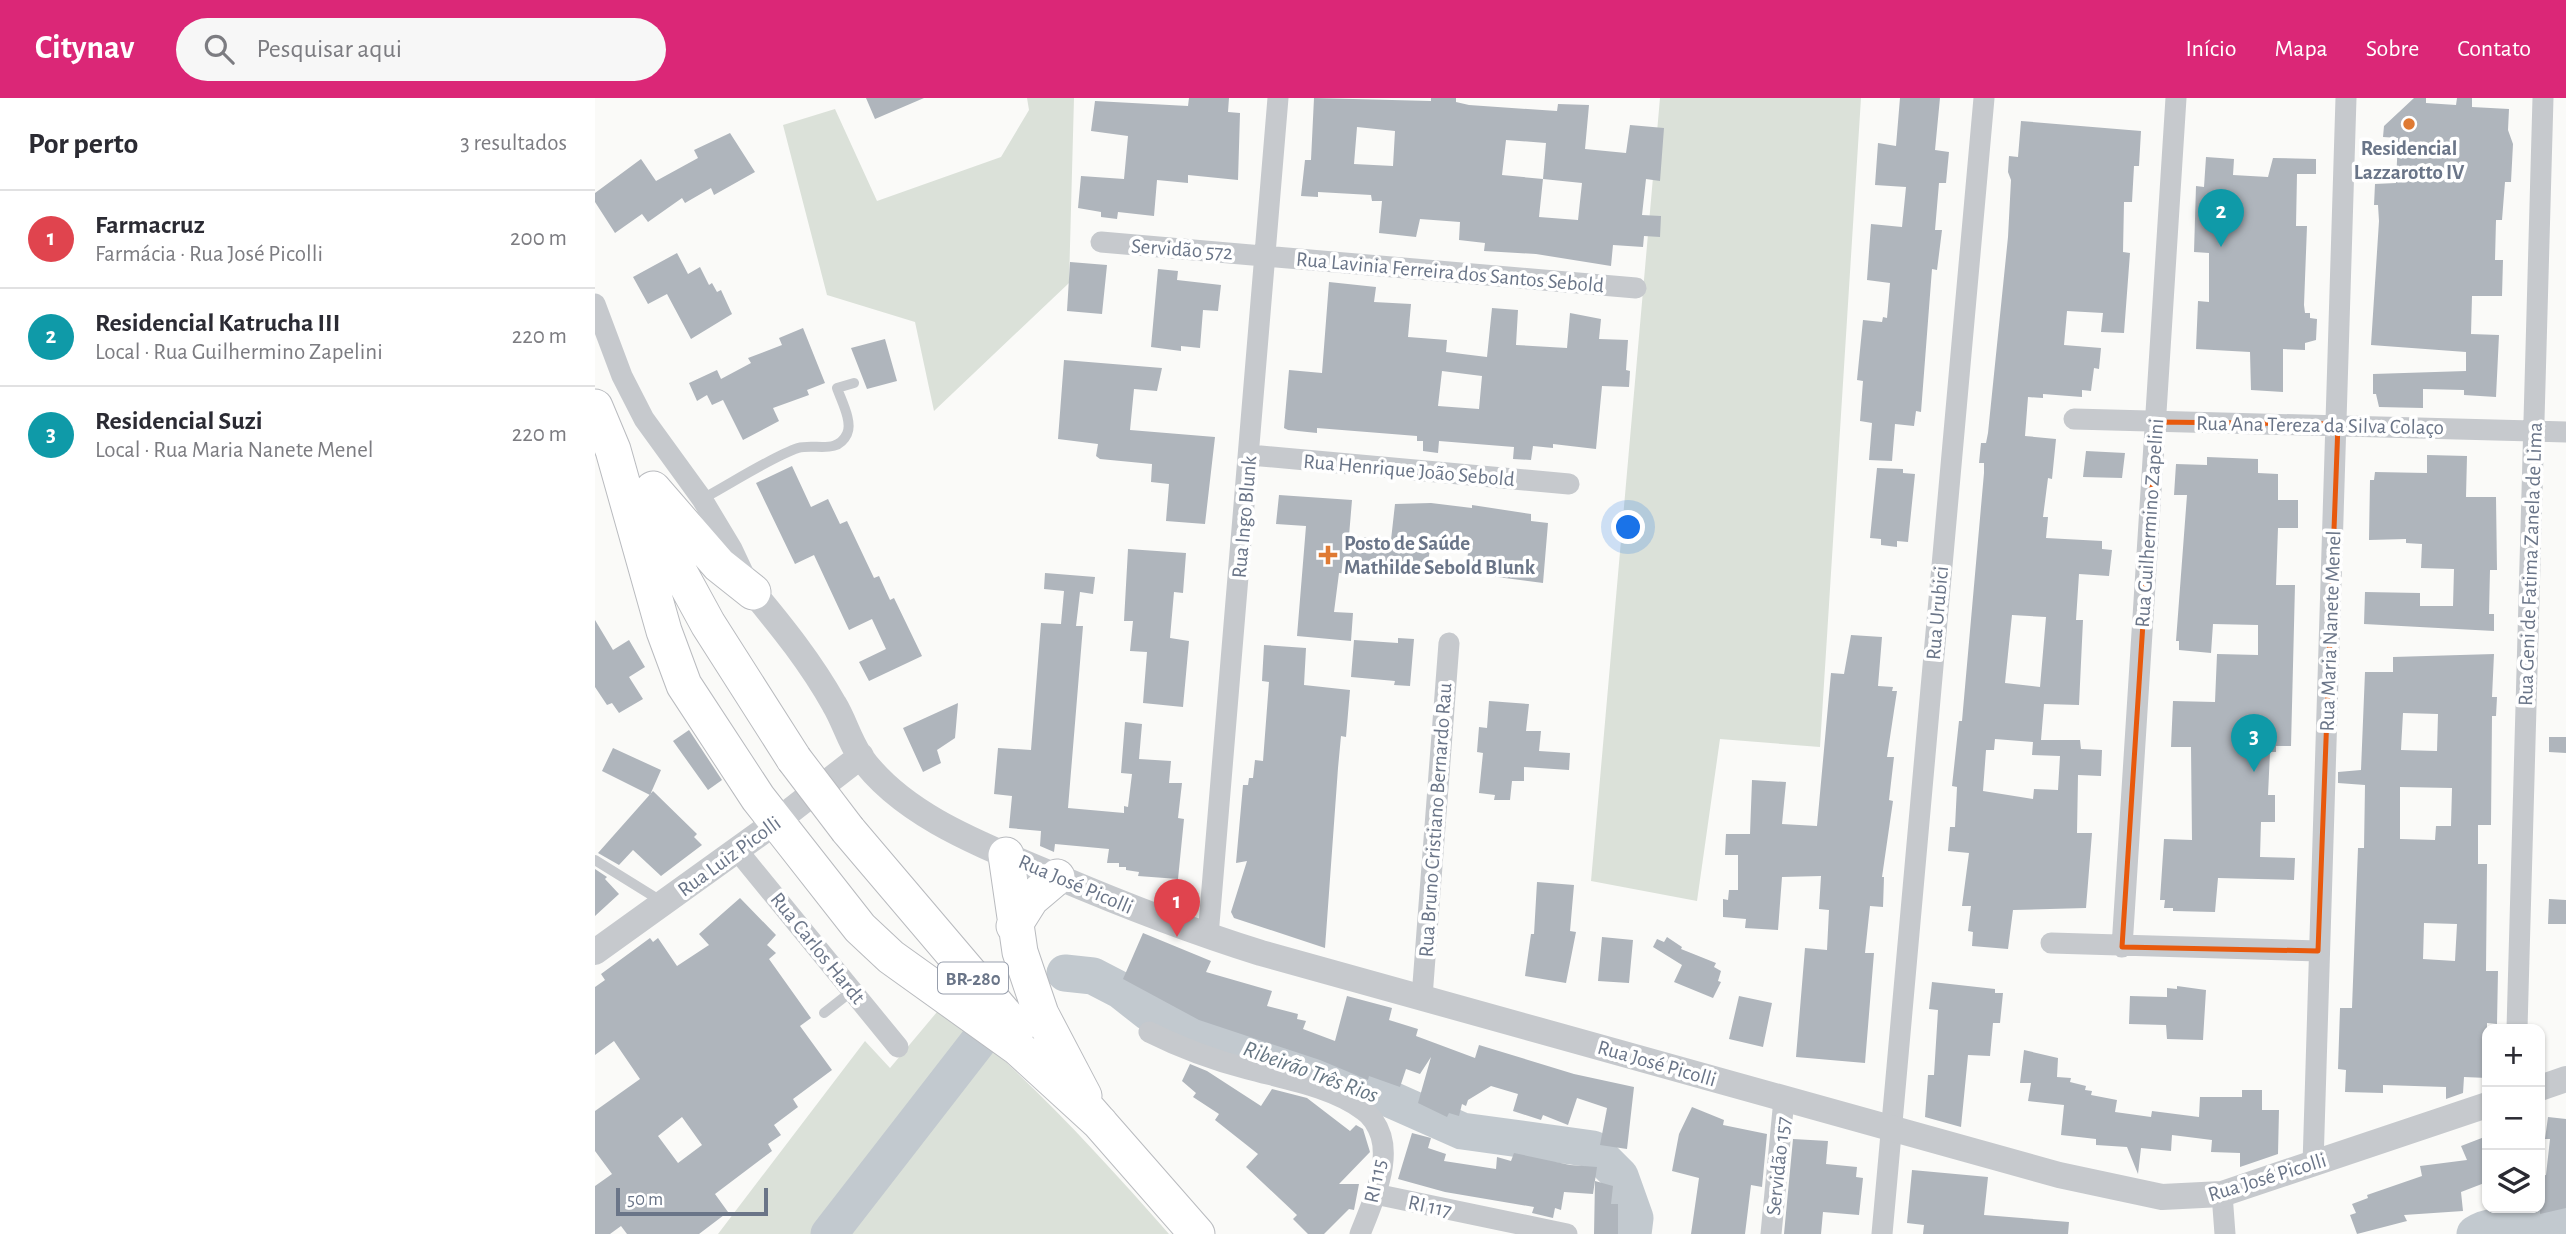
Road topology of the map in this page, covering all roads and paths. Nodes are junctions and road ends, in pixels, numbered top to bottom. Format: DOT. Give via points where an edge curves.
graph roads {
  1 [pos="1278,98"];
  2 [pos="1984,98"];
  3 [pos="2176,98"];
  4 [pos="2346,98"];
  5 [pos="2543,98"];
  6 [pos="1101,242"];
  7 [pos="1264,255"];
  8 [pos="1636,288"];
  9 [pos="595,304"];
  10 [pos="854,383"];
  11 [pos="644,419"];
  12 [pos="2074,419"];
  13 [pos="2156,422"];
  14 [pos="2338,424"];
  15 [pos="2534,430"];
  16 [pos="605,431"];
  17 [pos="2566,432"];
  18 [pos="1250,455"];
  19 [pos="1569,484"];
  20 [pos="702,499"];
  21 [pos="753,592"];
  22 [pos="1449,643"];
  23 [pos="860,756"];
  24 [pos="776,822"];
  25 [pos="737,850"];
  26 [pos="1006,855"];
  27 [pos="595,860"];
  28 [pos="1058,877"];
  29 [pos="664,903"];
  30 [pos="1014,926"];
  31 [pos="1208,936"];
  32 [pos="2051,943"];
  33 [pos="2122,947"];
  34 [pos="2318,951"];
  35 [pos="595,952"];
  36 [pos="852,991"];
  37 [pos="1422,997"];
  38 [pos="824,1013"];
  39 [pos="2517,1024"];
  40 [pos="1149,1032"];
  41 [pos="898,1047"];
  42 [pos="2566,1079"];
  43 [pos="2543,1087"];
  44 [pos="1784,1099"];
  45 [pos="2482,1107"];
  46 [pos="1100,1123"];
  47 [pos="1890,1128"];
  48 [pos="2313,1164"];
  49 [pos="1375,1194"];
  50 [pos="2222,1194"];
  51 [pos="1197,1234"];
  52 [pos="1360,1234"];
  53 [pos="1567,1234"];
  54 [pos="1771,1234"];
  55 [pos="1882,1234"];
  56 [pos="2225,1234"];
  1 -- 7 [label="street, Rua Ingo Blunk"];
  2 -- 47 [label="street, Rua Urubici"];
  3 -- 13 [label="street, Rua Guilhermino Zapelini"];
  4 -- 14 [label="street, Rua Maria Nanete Menel"];
  5 -- 15 [label="street, Rua Geni de Fatima Zanela de Lima"];
  6 -- 7 [label="street, Servidão 572"];
  7 -- 8 [label="street, Rua Lavinia Ferreira dos Santos Sebold"];
  7 -- 18 [label="street, Rua Ingo Blunk"];
  9 -- 11 [label="street"];
  10 -- 20 [label="lane" via="837,388 848,421 849,431 843,440 835,446 799,448"];
  11 -- 16 [label="street"];
  11 -- 20 [label="street"];
  12 -- 13 [label="street, Rua Ana Tereza da Silva Colaço"];
  13 -- 14 [label="street, Rua Ana Tereza da Silva Colaço"];
  13 -- 33 [label="street, Rua Guilhermino Zapelini"];
  14 -- 15 [label="street, Rua Ana Tereza da Silva Colaço"];
  14 -- 34 [label="street, Rua Maria Nanete Menel"];
  15 -- 17 [label="street, Rua Ana Tereza da Silva Colaço"];
  15 -- 39 [label="street, Rua Geni de Fatima Zanela de Lima"];
  16 -- 21 [label="highway" via="719,565"];
  16 -- 24 [label="highway" via="684,685 724,751"];
  16 -- 46 [label="highway, BR-280, bridge" via="708,624 794,759 848,830"];
  18 -- 19 [label="street, Rua Henrique João Sebold"];
  18 -- 31 [label="street, Rua Ingo Blunk"];
  20 -- 21 [label="street"];
  21 -- 23 [label="street" via="791,636 835,705"];
  22 -- 37 [label="street, Rua Bruno Cristiano Bernardo Rau"];
  23 -- 24 [label="street, Rua Luiz Picolli"];
  23 -- 26 [label="street, Rua José Picolli" via="917,808"];
  24 -- 25 [label="street, Rua Luiz Picolli"];
  24 -- 46 [label="highway" via="860,928 891,957 1018,1048"];
  25 -- 29 [label="street, Rua Luiz Picolli"];
  25 -- 36 [label="street, Rua Carlos Hardt"];
  26 -- 28 [label="street, Rua José Picolli"];
  26 -- 30 [label="highway"];
  27 -- 29 [label="lane"];
  28 -- 30 [label="highway" via="1031,899"];
  28 -- 31 [label="street, Rua José Picolli"];
  29 -- 35 [label="street, Rua Luiz Picolli"];
  30 -- 46 [label="highway" via="1041,1014"];
  31 -- 37 [label="street, Rua José Picolli"];
  32 -- 33 [label="street"];
  33 -- 34 [label="street"];
  34 -- 48 [label="street, Rua Maria Nanete Menel"];
  36 -- 38 [label="lane"];
  36 -- 41 [label="street, Rua Carlos Hardt"];
  37 -- 44 [label="street, Rua José Picolli"];
  40 -- 49 [label="street, RI 115" via="1187,1051 1281,1077 1366,1111 1381,1138"];
  42 -- 43 [label="street"];
  44 -- 47 [label="street, Rua José Picolli"];
  44 -- 54 [label="street, Servidão 157"];
  45 -- 48 [label="street, Rua José Picolli"];
  46 -- 51 [label="highway, BR-280"];
  47 -- 50 [label="street, Rua José Picolli" via="2110,1188 2162,1197"];
  47 -- 55 [label="street, Rua Urubici"];
  48 -- 50 [label="street, Rua José Picolli"];
  49 -- 52 [label="street, RI 115"];
  49 -- 53 [label="street, RI 117"];
  50 -- 56 [label="street"];
}
